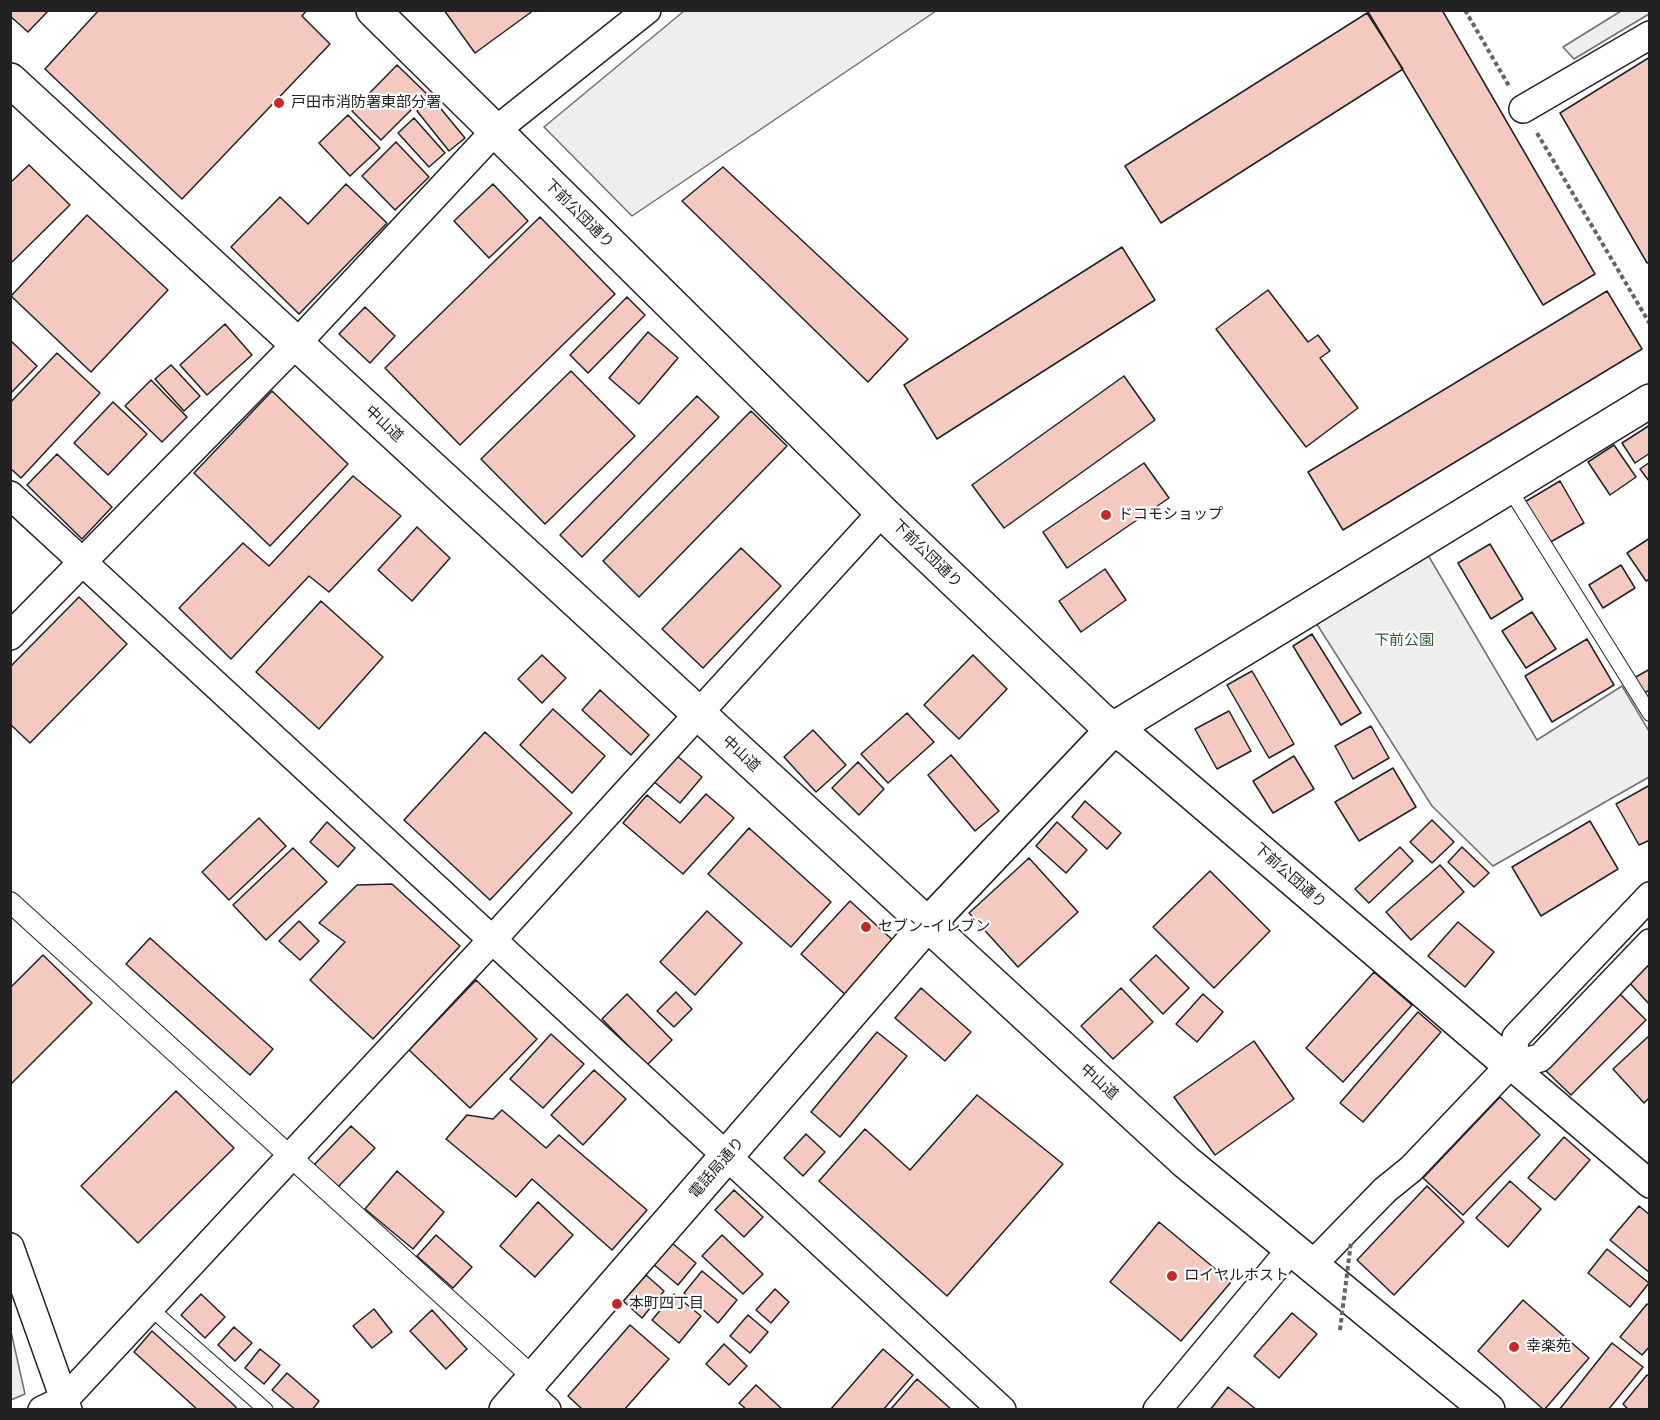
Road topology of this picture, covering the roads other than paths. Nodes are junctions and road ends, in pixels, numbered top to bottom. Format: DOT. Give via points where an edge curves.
graph roads {
  1 [pos="373,10"];
  2 [pos="647,10"];
  3 [pos="1650,35"];
  4 [pos="10,80"];
  5 [pos="1523,109"];
  6 [pos="495,131"];
  7 [pos="297,343"];
  8 [pos="1650,401"];
  9 [pos="1508,486"];
  10 [pos="10,495"];
  11 [pos="882,512"];
  12 [pos="82,561"];
  13 [pos="10,636"];
  14 [pos="698,714"];
  15 [pos="1650,714"];
  16 [pos="1113,729"];
  17 [pos="1650,896"];
  18 [pos="10,902"];
  19 [pos="927,925"];
  20 [pos="492,940"];
  21 [pos="1650,943"];
  22 [pos="1510,1065"];
  23 [pos="727,1156"];
  24 [pos="290,1158"];
  25 [pos="1650,1184"];
  26 [pos="10,1247"];
  27 [pos="1302,1257"];
  28 [pos="150,1308"];
  29 [pos="527,1396"];
  30 [pos="58,1406"];
  31 [pos="266,1410"];
  32 [pos="1002,1410"];
  33 [pos="1157,1410"];
  34 [pos="1488,1410"];
  1 -- 6 [label="main road, 下前公団通り"];
  2 -- 6 [label="street"];
  3 -- 5 [label="street"];
  4 -- 7 [label="main road, 中山道"];
  6 -- 7 [label="street"];
  6 -- 11 [label="main road, 下前公団通り"];
  7 -- 12 [label="street"];
  7 -- 14 [label="main road, 中山道"];
  8 -- 9 [label="main road, 電話局通り"];
  9 -- 15 [label="lane"];
  9 -- 16 [label="main road, 電話局通り"];
  10 -- 12 [label="street"];
  11 -- 14 [label="street"];
  11 -- 16 [label="main road, 下前公団通り"];
  12 -- 13 [label="street"];
  12 -- 20 [label="street"];
  14 -- 19 [label="main road, 中山道"];
  14 -- 20 [label="street"];
  16 -- 19 [label="main road, 電話局通り"];
  16 -- 22 [label="main road, 下前公団通り"];
  17 -- 22 [label="street" via="1516,1036"];
  18 -- 24 [label="street"];
  19 -- 23 [label="main road, 電話局通り"];
  19 -- 27 [label="main road, 中山道" via="1186,1162"];
  20 -- 23 [label="street"];
  20 -- 24 [label="street"];
  21 -- 22 [label="street" via="1540,1058"];
  22 -- 25 [label="street"];
  22 -- 27 [label="street" via="1411,1169"];
  23 -- 29 [label="main road, 電話局通り"];
  23 -- 32 [label="street"];
  24 -- 28 [label="street"];
  24 -- 29 [label="street"];
  26 -- 30 [label="street"];
  27 -- 33 [label="street"];
  27 -- 34 [label="main road, 中山道"];
  28 -- 30 [label="street"];
  28 -- 31 [label="lane"];
}
